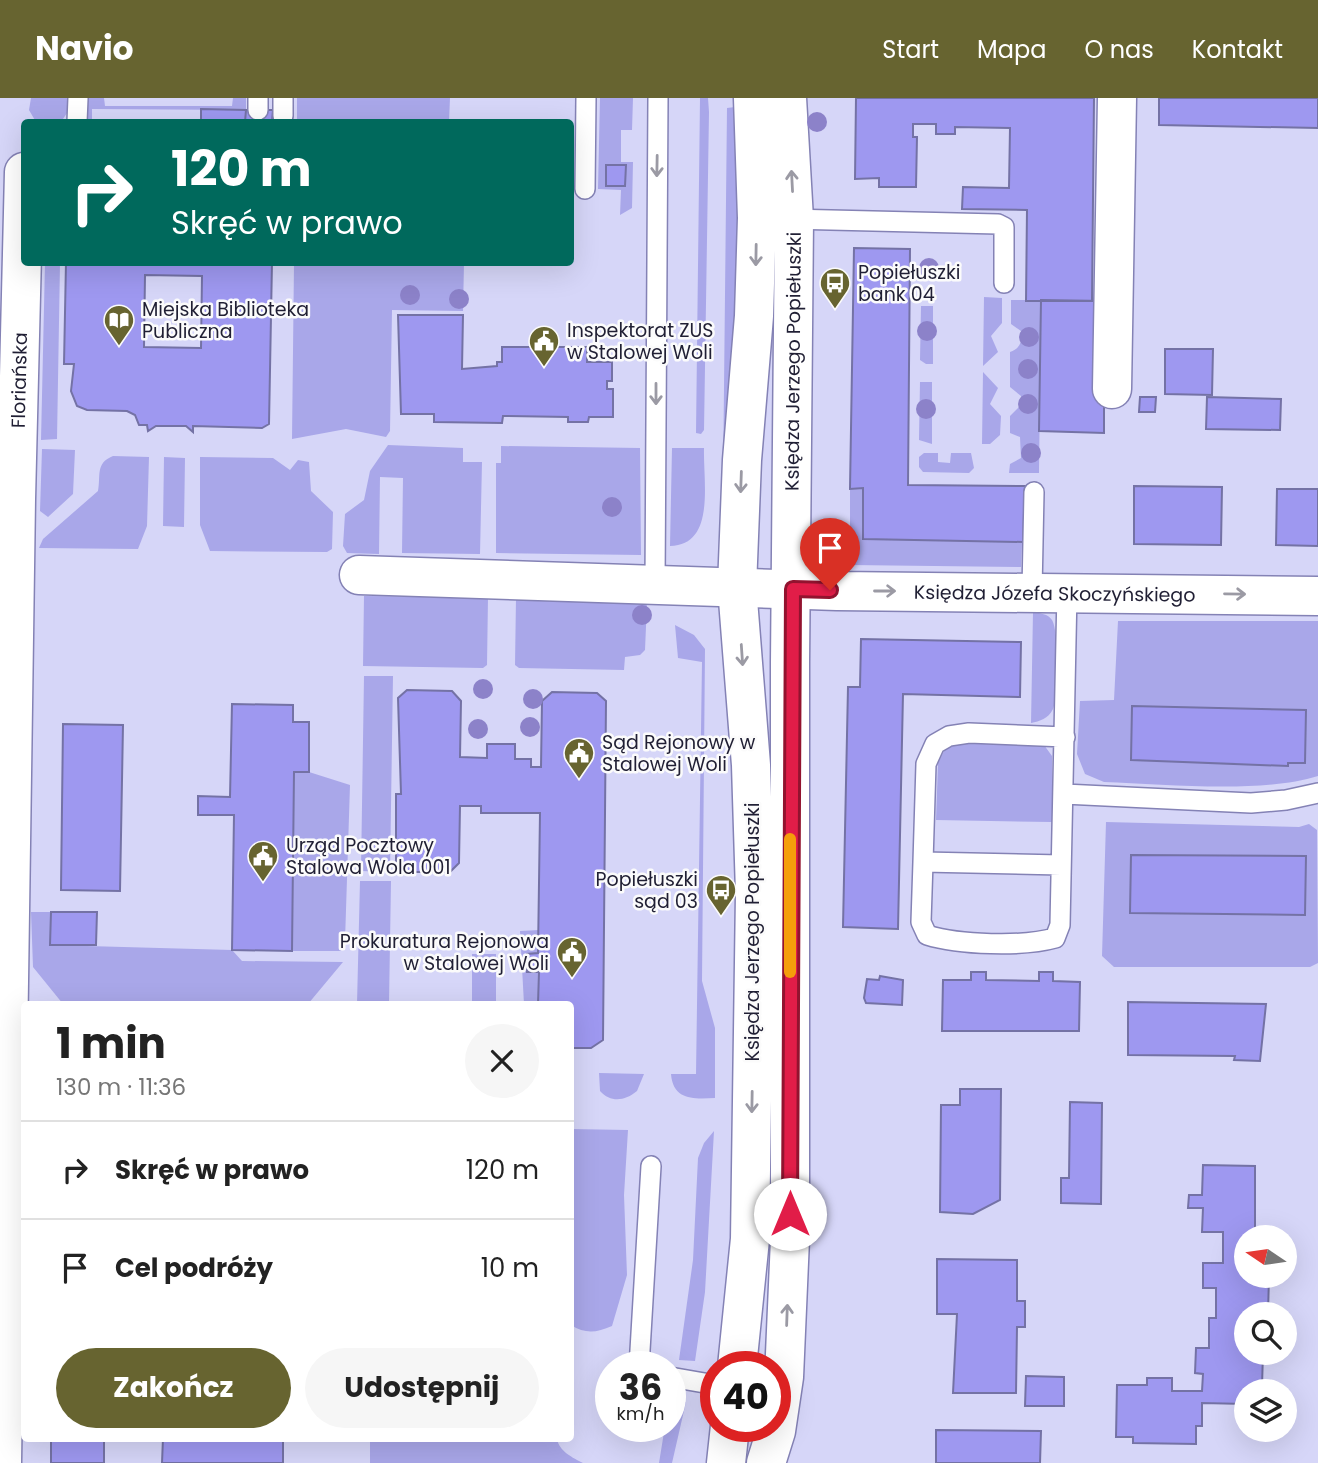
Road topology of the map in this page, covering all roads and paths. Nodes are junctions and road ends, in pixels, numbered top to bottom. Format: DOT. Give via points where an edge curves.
graph roads {
  1 [pos="78,98"];
  2 [pos="586,98"];
  3 [pos="657,98"];
  4 [pos="753,98"];
  5 [pos="787,98"];
  6 [pos="1117,98"];
  7 [pos="77,119"];
  8 [pos="585,189"];
  9 [pos="757,218"];
  10 [pos="794,219"];
  11 [pos="22,266"];
  12 [pos="1004,283"];
  13 [pos="1112,389"];
  14 [pos="1034,492"];
  15 [pos="359,575"];
  16 [pos="655,583"];
  17 [pos="737,587"];
  18 [pos="793,589"];
  19 [pos="1050,592"];
  20 [pos="1318,596"];
  21 [pos="1065,737"];
  22 [pos="1064,794"];
  23 [pos="1318,794"];
  24 [pos="923,862"];
  25 [pos="1062,865"];
  26 [pos="651,1166"];
  27 [pos="640,1351"];
  28 [pos="739,1351"];
  29 [pos="771,1452"];
  30 [pos="2,1463"];
  1 -- 7 [label="lane"];
  2 -- 8 [label="lane"];
  3 -- 16 [label="lane, one-way"];
  4 -- 9 [label="street, Księdza Jerzego Popiełuszki"];
  10 -- 5 [label="street, Księdza Jerzego Popiełuszki, one-way"];
  6 -- 13 [label="street"];
  9 -- 10 [label="lane"];
  9 -- 17 [label="street, Księdza Jerzego Popiełuszki, one-way"];
  10 -- 12 [label="lane" via="998,224 1004,227 1005,236"];
  10 -- 18 [label="street, Księdza Jerzego Popiełuszki"];
  11 -- 30 [label="street, Floriańska"];
  14 -- 19 [label="lane"];
  15 -- 16 [label="street, Księdza Józefa Skoczyńskiego"];
  16 -- 17 [label="street, Księdza Józefa Skoczyńskiego"];
  17 -- 18 [label="street, Księdza Józefa Skoczyńskiego"];
  17 -- 28 [label="street, Księdza Jerzego Popiełuszki, one-way" via="751,765 755,893 750,1239"];
  18 -- 19 [label="street, Księdza Józefa Skoczyńskiego, one-way"];
  29 -- 18 [label="street, Księdza Jerzego Popiełuszki, one-way" via="784,1377 790,1239"];
  19 -- 20 [label="street, Księdza Józefa Skoczyńskiego, one-way"];
  19 -- 21 [label="lane"];
  21 -- 22 [label="lane"];
  21 -- 24 [label="lane" via="969,733 935,744 926,764"];
  22 -- 23 [label="lane" via="1251,803"];
  22 -- 25 [label="lane"];
  24 -- 25 [label="lane"];
  24 -- 25 [label="lane" via="921,922 927,935 942,940 1038,943 1055,938 1060,925"];
  26 -- 27 [label="lane"];
}
